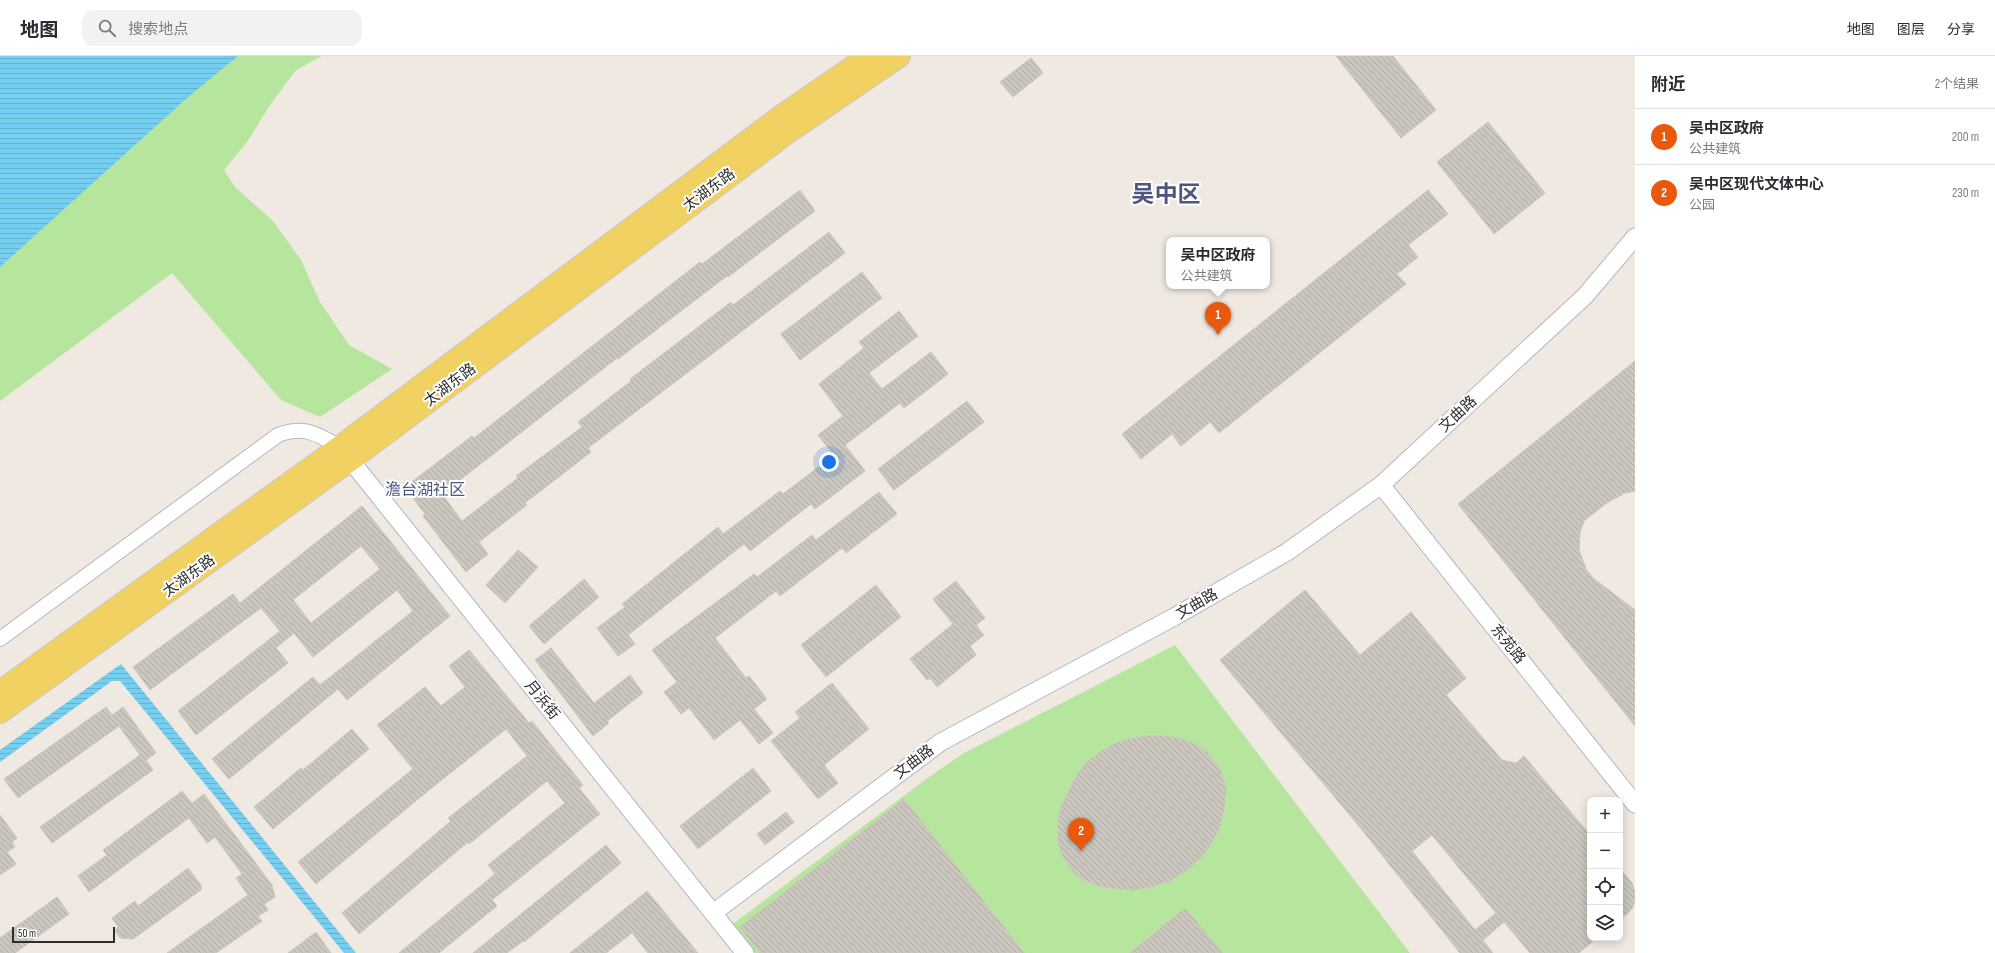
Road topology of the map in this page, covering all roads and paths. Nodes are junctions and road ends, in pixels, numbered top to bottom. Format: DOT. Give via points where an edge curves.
graph roads {
  1 [pos="869,56"];
  2 [pos="899,56"];
  3 [pos="1635,237"];
  4 [pos="345,454"];
  5 [pos="1381,485"];
  6 [pos="0,639"];
  7 [pos="0,692"];
  8 [pos="0,712"];
  9 [pos="1635,804"];
  10 [pos="713,912"];
  11 [pos="745,953"];
  1 -- 4 [label="main road, 太湖东路" via="772,123"];
  2 -- 4 [label="main road, 太湖东路" via="788,132"];
  3 -- 5 [label="street, 文曲路" via="1585,296"];
  4 -- 6 [label="street" via="306,430 285,432 273,438"];
  4 -- 7 [label="main road, 太湖东路"];
  4 -- 8 [label="main road, 太湖东路"];
  4 -- 10 [label="street, 月浜街"];
  5 -- 9 [label="street, 东苑路"];
  5 -- 10 [label="street, 文曲路" via="1287,552 1174,617 941,742"];
  10 -- 11 [label="street, 月浜街"];
}
